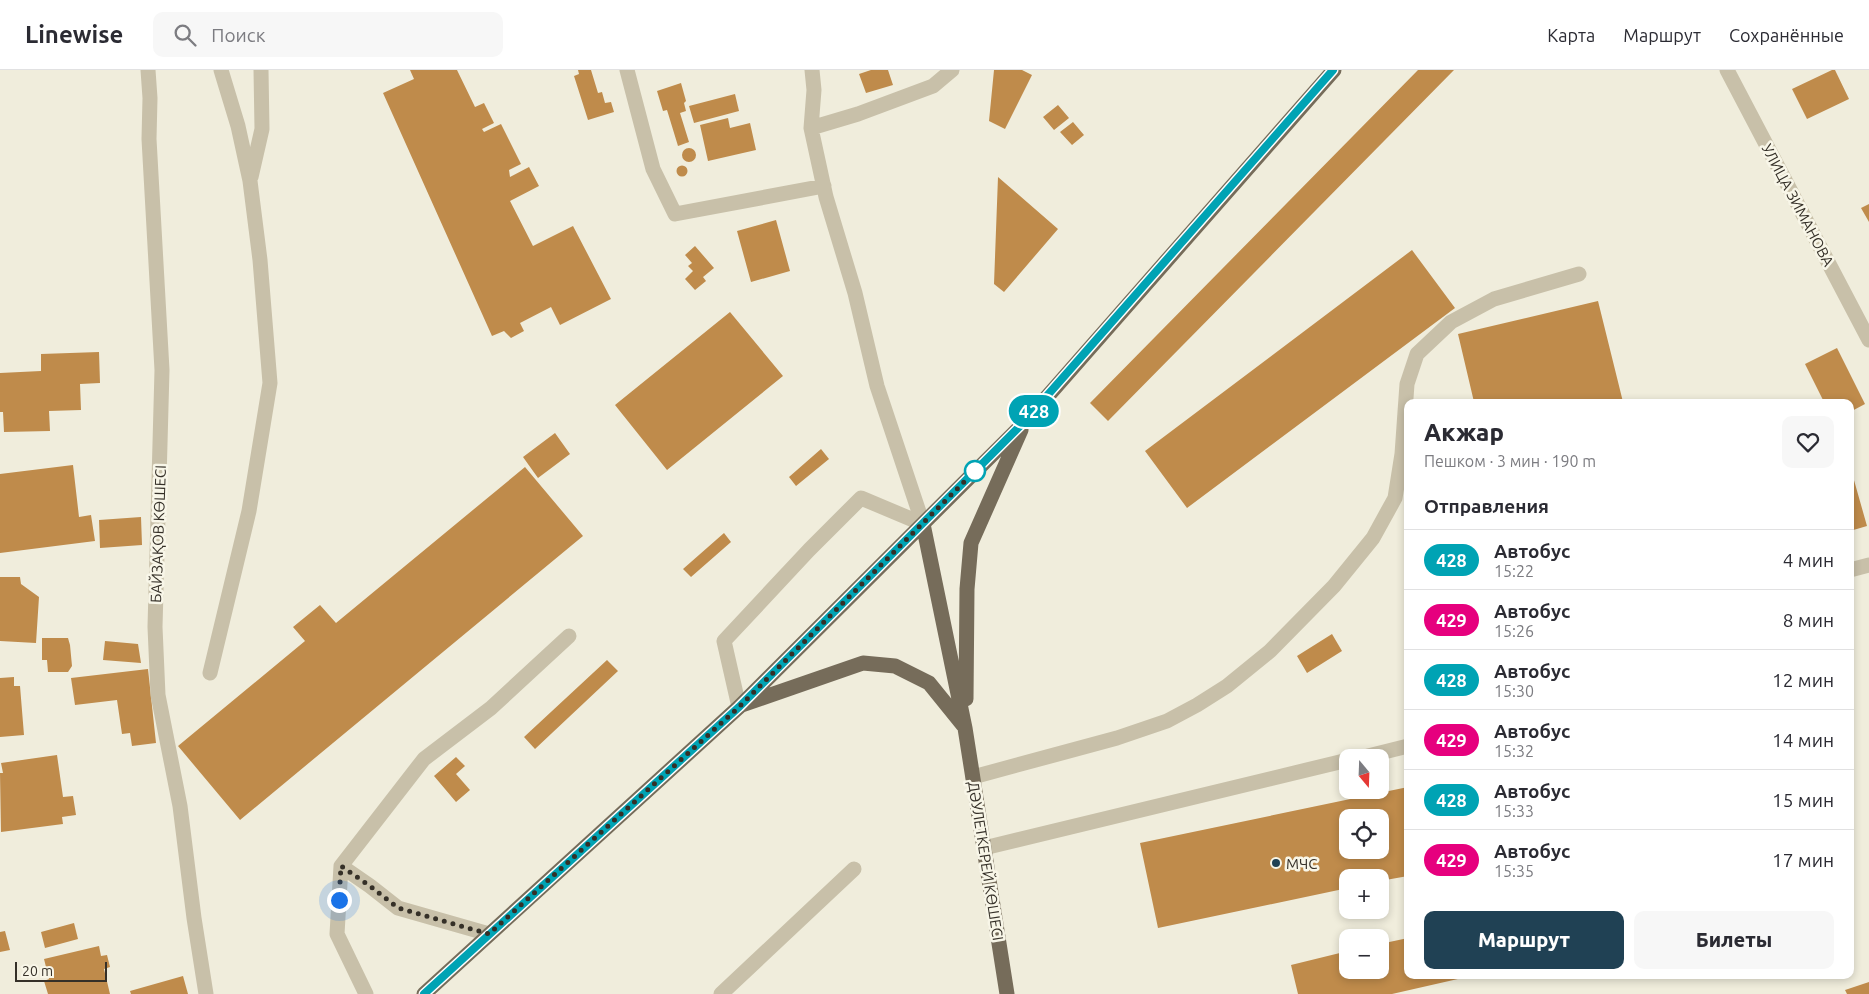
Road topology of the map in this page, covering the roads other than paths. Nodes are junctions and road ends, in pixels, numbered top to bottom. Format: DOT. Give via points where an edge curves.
graph roads {
  1 [pos="148,70"];
  2 [pos="221,70"];
  3 [pos="261,70"];
  4 [pos="627,70"];
  5 [pos="812,70"];
  6 [pos="952,70"];
  7 [pos="1334,70"];
  8 [pos="1727,70"];
  9 [pos="811,128"];
  10 [pos="250,180"];
  11 [pos="824,186"];
  12 [pos="1579,274"];
  13 [pos="1869,340"];
  14 [pos="1406,399"];
  15 [pos="1024,422"];
  16 [pos="1404,426"];
  17 [pos="922,524"];
  18 [pos="1869,565"];
  19 [pos="1854,569"];
  20 [pos="569,636"];
  21 [pos="210,673"];
  22 [pos="739,707"];
  23 [pos="965,728"];
  24 [pos="1404,747"];
  25 [pos="1389,751"];
  26 [pos="1339,762"];
  27 [pos="973,777"];
  28 [pos="984,848"];
  29 [pos="341,866"];
  30 [pos="854,869"];
  31 [pos="489,934"];
  32 [pos="206,994"];
  33 [pos="366,994"];
  34 [pos="424,994"];
  35 [pos="721,994"];
  36 [pos="1007,994"];
  1 -- 32 [label="street, БАЙЗАҚОВ КӨШЕСІ" via="162,370 155,627 158,695 180,806"];
  2 -- 10 [label="street"];
  3 -- 10 [label="street" via="262,129"];
  4 -- 11 [label="street" via="654,169 675,214"];
  5 -- 9 [label="street"];
  6 -- 9 [label="street" via="933,86"];
  7 -- 15 [label="main road"];
  8 -- 13 [label="street, УЛИЦА ЗИМАНОВА"];
  9 -- 11 [label="street"];
  10 -- 21 [label="street" via="270,383 249,511"];
  11 -- 17 [label="street" via="878,386"];
  12 -- 14 [label="street" via="1494,299 1451,322 1417,354 1407,384"];
  15 -- 17 [label="main road"];
  15 -- 23 [label="main road" via="971,543 967,589"];
  16 -- 27 [label="street" via="1395,498 1373,538 1334,586 1270,651 1227,686 1167,721"];
  17 -- 22 [label="main road"];
  17 -- 22 [label="street" via="861,498 724,641"];
  17 -- 23 [label="main road"];
  18 -- 19 [label="street"];
  20 -- 29 [label="street" via="492,708 424,759"];
  22 -- 23 [label="main road" via="863,663 895,666 928,683"];
  22 -- 31 [label="main road"];
  23 -- 27 [label="main road, ДӘУЛЕТКЕРЕЙ КӨШЕСІ"];
  24 -- 25 [label="street"];
  26 -- 28 [label="street"];
  27 -- 28 [label="main road, ДӘУЛЕТКЕРЕЙ КӨШЕСІ"];
  28 -- 36 [label="main road, ДӘУЛЕТКЕРЕЙ КӨШЕСІ"];
  29 -- 31 [label="street" via="398,908"];
  29 -- 33 [label="street" via="337,934"];
  30 -- 35 [label="street"];
  31 -- 34 [label="main road"];
}
